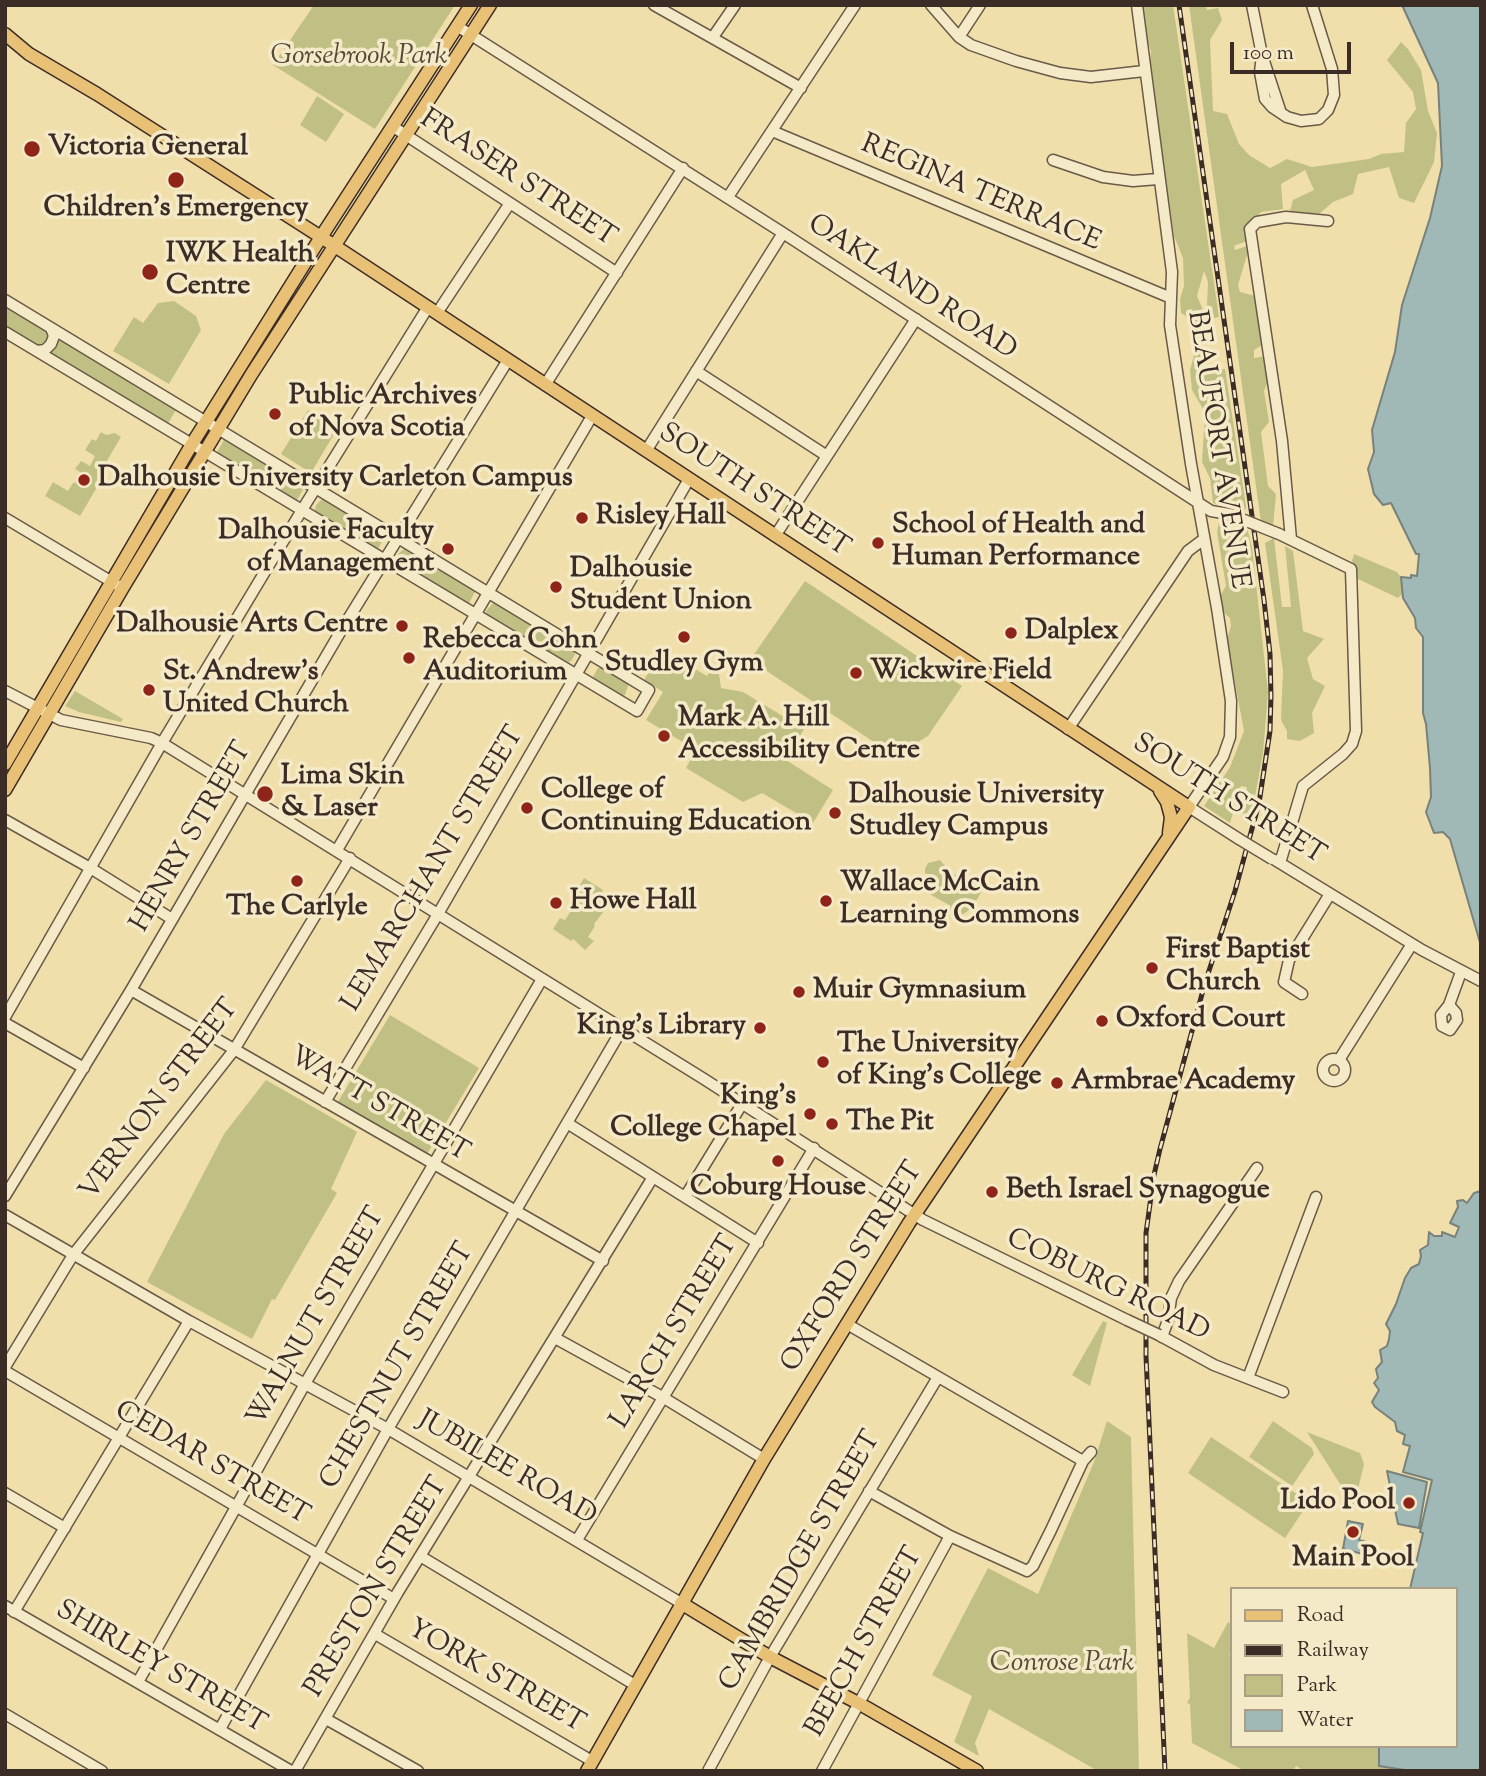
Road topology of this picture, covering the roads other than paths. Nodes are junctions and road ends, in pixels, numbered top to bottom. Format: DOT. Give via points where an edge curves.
graph roads {
  1 [pos="471,5"];
  2 [pos="490,5"];
  3 [pos="654,5"];
  4 [pos="735,5"];
  5 [pos="855,5"];
  6 [pos="931,5"];
  7 [pos="980,5"];
  8 [pos="1137,5"];
  9 [pos="1252,5"];
  10 [pos="1312,5"];
  11 [pos="457,26"];
  12 [pos="470,33"];
  13 [pos="5,34"];
  14 [pos="713,37"];
  15 [pos="959,37"];
  16 [pos="1144,71"];
  17 [pos="801,88"];
  18 [pos="392,126"];
  19 [pos="772,131"];
  20 [pos="404,134"];
  21 [pos="1053,160"];
  22 [pos="683,168"];
  23 [pos="1158,179"];
  24 [pos="728,197"];
  25 [pos="510,203"];
  26 [pos="1328,221"];
  27 [pos="783,233"];
  28 [pos="321,237"];
  29 [pos="333,246"];
  30 [pos="617,273"];
  31 [pos="1171,298"];
  32 [pos="5,300"];
  33 [pos="432,310"];
  34 [pos="916,319"];
  35 [pos="51,328"];
  36 [pos="5,332"];
  37 [pos="37,351"];
  38 [pos="508,360"];
  39 [pos="696,370"];
  40 [pos="545,385"];
  41 [pos="592,416"];
  42 [pos="212,425"];
  43 [pos="192,444"];
  44 [pos="646,451"];
  45 [pos="204,452"];
  46 [pos="827,456"];
  47 [pos="689,479"];
  48 [pos="315,488"];
  49 [pos="1197,501"];
  50 [pos="302,510"];
  51 [pos="5,518"];
  52 [pos="775,536"];
  53 [pos="397,538"];
  54 [pos="1204,539"];
  55 [pos="1291,539"];
  56 [pos="384,560"];
  57 [pos="117,585"];
  58 [pos="487,592"];
  59 [pos="474,615"];
  60 [pos="588,654"];
  61 [pos="576,676"];
  62 [pos="5,691"];
  63 [pos="43,713"];
  64 [pos="1068,729"];
  65 [pos="162,743"];
  66 [pos="5,764"];
  67 [pos="1158,789"];
  68 [pos="5,790"];
  69 [pos="245,793"];
  70 [pos="1189,807"];
  71 [pos="5,820"];
  72 [pos="1169,837"];
  73 [pos="337,850"];
  74 [pos="350,858"];
  75 [pos="1276,861"];
  76 [pos="92,869"];
  77 [pos="1330,894"];
  78 [pos="438,914"];
  79 [pos="172,919"];
  80 [pos="1412,944"];
  81 [pos="1461,972"];
  82 [pos="542,979"];
  83 [pos="1481,981"];
  84 [pos="131,990"];
  85 [pos="1302,994"];
  86 [pos="1449,1005"];
  87 [pos="5,1017"];
  88 [pos="5,1023"];
  89 [pos="622,1029"];
  90 [pos="234,1050"];
  91 [pos="1339,1060"];
  92 [pos="83,1068"];
  93 [pos="325,1102"];
  94 [pos="742,1104"];
  95 [pos="567,1123"];
  96 [pos="814,1148"];
  97 [pos="434,1165"];
  98 [pos="1256,1168"];
  99 [pos="653,1177"];
  100 [pos="5,1196"];
  101 [pos="685,1196"];
  102 [pos="1317,1198"];
  103 [pos="515,1211"];
  104 [pos="5,1215"];
  105 [pos="915,1215"];
  106 [pos="758,1243"];
  107 [pos="73,1255"];
  108 [pos="603,1261"];
  109 [pos="189,1321"];
  110 [pos="847,1324"];
  111 [pos="1160,1336"];
  112 [pos="555,1338"];
  113 [pos="5,1369"];
  114 [pos="938,1377"];
  115 [pos="1248,1378"];
  116 [pos="306,1382"];
  117 [pos="1283,1391"];
  118 [pos="664,1398"];
  119 [pos="388,1429"];
  120 [pos="118,1439"];
  121 [pos="1091,1452"];
  122 [pos="764,1459"];
  123 [pos="1083,1461"];
  124 [pos="470,1477"];
  125 [pos="869,1491"];
  126 [pos="5,1493"];
  127 [pos="237,1508"];
  128 [pos="65,1528"];
  129 [pos="950,1536"];
  130 [pos="577,1540"];
  131 [pos="318,1553"];
  132 [pos="420,1556"];
  133 [pos="394,1599"];
  134 [pos="681,1603"];
  135 [pos="9,1609"];
  136 [pos="375,1634"];
  137 [pos="771,1657"];
  138 [pos="138,1682"];
  139 [pos="635,1685"];
  140 [pos="860,1704"];
  141 [pos="5,1714"];
  142 [pos="326,1719"];
  143 [pos="220,1730"];
  144 [pos="957,1765"];
  145 [pos="590,1766"];
  146 [pos="978,1770"];
  147 [pos="103,1771"];
  148 [pos="293,1771"];
  149 [pos="418,1771"];
  150 [pos="708,1771"];
  151 [pos="822,1771"];
  1 -- 11 [label="main road"];
  2 -- 12 [label="main road"];
  3 -- 14 [label="street"];
  4 -- 14 [label="street"];
  5 -- 17 [label="street"];
  6 -- 15 [label="street"];
  7 -- 15 [label="street"];
  8 -- 16 [label="street, BEAUFORT AVENUE"];
  9 -- 10 [label="street" via="1265,99 1293,120 1310,122 1333,102 1332,69"];
  11 -- 12 [label="street, OAKLAND ROAD"];
  11 -- 18 [label="main road"];
  12 -- 20 [label="main road"];
  12 -- 22 [label="street, OAKLAND ROAD"];
  13 -- 28 [label="main road, SOUTH STREET" via="29,54"];
  14 -- 17 [label="street"];
  15 -- 16 [label="street" via="999,55 1060,73 1091,77"];
  16 -- 23 [label="street, BEAUFORT AVENUE"];
  17 -- 19 [label="street"];
  18 -- 20 [label="street, FRASER STREET"];
  18 -- 28 [label="main road"];
  19 -- 24 [label="street"];
  19 -- 31 [label="street, REGINA TERRACE"];
  20 -- 25 [label="street, FRASER STREET"];
  20 -- 29 [label="main road"];
  21 -- 23 [label="street" via="1103,177"];
  22 -- 24 [label="street, OAKLAND ROAD"];
  22 -- 30 [label="street"];
  23 -- 31 [label="street, BEAUFORT AVENUE" via="1172,272"];
  24 -- 27 [label="street, OAKLAND ROAD"];
  25 -- 30 [label="street, FRASER STREET"];
  25 -- 33 [label="street"];
  26 -- 55 [label="street" via="1286,217 1257,222 1250,229 1282,441"];
  27 -- 34 [label="street, OAKLAND ROAD"];
  27 -- 39 [label="street"];
  28 -- 29 [label="main road, SOUTH STREET"];
  28 -- 42 [label="main road"];
  29 -- 33 [label="main road, SOUTH STREET"];
  29 -- 42 [label="main road"];
  30 -- 40 [label="street"];
  31 -- 49 [label="street, BEAUFORT AVENUE" via="1170,325"];
  32 -- 35 [label="street"];
  33 -- 38 [label="main road, SOUTH STREET"];
  33 -- 48 [label="street"];
  34 -- 46 [label="street"];
  34 -- 49 [label="street, OAKLAND ROAD"];
  35 -- 37 [label="street" via="51,344"];
  35 -- 42 [label="street"];
  36 -- 37 [label="street"];
  37 -- 43 [label="street"];
  38 -- 40 [label="main road, SOUTH STREET"];
  38 -- 53 [label="street, HENRY STREET"];
  39 -- 44 [label="street"];
  39 -- 46 [label="street"];
  40 -- 41 [label="main road, SOUTH STREET"];
  41 -- 44 [label="main road, SOUTH STREET"];
  41 -- 58 [label="street"];
  42 -- 43 [label="main road"];
  42 -- 45 [label="main road"];
  42 -- 48 [label="street"];
  43 -- 45 [label="street"];
  43 -- 57 [label="main road"];
  44 -- 47 [label="main road, SOUTH STREET"];
  45 -- 50 [label="street"];
  45 -- 57 [label="main road"];
  46 -- 52 [label="street"];
  47 -- 52 [label="main road, SOUTH STREET"];
  47 -- 60 [label="street, LEMARCHANT STREET"];
  48 -- 50 [label="street"];
  48 -- 53 [label="street"];
  49 -- 54 [label="street, BEAUFORT AVENUE"];
  49 -- 55 [label="street, OAKLAND ROAD, bridge"];
  50 -- 56 [label="street"];
  50 -- 65 [label="street"];
  51 -- 57 [label="street"];
  52 -- 64 [label="main road, SOUTH STREET"];
  53 -- 56 [label="street, HENRY STREET"];
  53 -- 58 [label="street"];
  54 -- 64 [label="street" via="1188,551"];
  54 -- 70 [label="street, BEAUFORT AVENUE" via="1231,723 1223,757"];
  55 -- 75 [label="street, OAKLAND ROAD" via="1351,569 1356,731 1343,754 1303,786"];
  56 -- 59 [label="street"];
  56 -- 69 [label="street, HENRY STREET"];
  57 -- 63 [label="main road"];
  58 -- 59 [label="street"];
  58 -- 60 [label="street"];
  59 -- 61 [label="street"];
  59 -- 73 [label="street"];
  60 -- 61 [label="street, LEMARCHANT STREET"];
  60 -- 61 [label="street" via="649,690 637,711"];
  61 -- 78 [label="street, LEMARCHANT STREET"];
  62 -- 63 [label="street, COBURG ROAD"];
  63 -- 65 [label="street, COBURG ROAD"];
  63 -- 66 [label="main road"];
  63 -- 68 [label="main road"];
  64 -- 67 [label="main road, SOUTH STREET"];
  65 -- 69 [label="street, COBURG ROAD"];
  65 -- 76 [label="street"];
  67 -- 70 [label="main road, SOUTH STREET"];
  67 -- 72 [label="main road" via="1171,817"];
  69 -- 73 [label="street, COBURG ROAD"];
  69 -- 79 [label="street, HENRY STREET"];
  70 -- 72 [label="main road, OXFORD STREET"];
  70 -- 75 [label="street, SOUTH STREET, bridge"];
  71 -- 76 [label="street"];
  72 -- 105 [label="main road, OXFORD STREET"];
  73 -- 74 [label="street, COBURG ROAD"];
  74 -- 78 [label="street, COBURG ROAD"];
  74 -- 90 [label="street, VERNON STREET"];
  75 -- 77 [label="street, SOUTH STREET"];
  76 -- 79 [label="street"];
  76 -- 87 [label="street"];
  77 -- 80 [label="street, SOUTH STREET"];
  77 -- 85 [label="street" via="1289,960 1284,982"];
  78 -- 82 [label="street, COBURG ROAD"];
  78 -- 93 [label="street, LEMARCHANT STREET"];
  79 -- 84 [label="street, HENRY STREET"];
  80 -- 81 [label="street, SOUTH STREET"];
  80 -- 91 [label="street"];
  81 -- 83 [label="street, SOUTH STREET"];
  81 -- 86 [label="street"];
  82 -- 89 [label="street, COBURG ROAD"];
  82 -- 97 [label="street, WALNUT STREET"];
  84 -- 90 [label="street, WATT STREET"];
  84 -- 92 [label="street, HENRY STREET"];
  88 -- 92 [label="street"];
  89 -- 94 [label="street, COBURG ROAD"];
  89 -- 95 [label="street, CHESTNUT STREET"];
  90 -- 93 [label="street, WATT STREET"];
  90 -- 107 [label="street, VERNON STREET"];
  92 -- 100 [label="street, HENRY STREET"];
  93 -- 97 [label="street, WATT STREET"];
  94 -- 96 [label="street, COBURG ROAD"];
  94 -- 101 [label="street"];
  95 -- 99 [label="street"];
  95 -- 103 [label="street, CHESTNUT STREET"];
  96 -- 105 [label="street, COBURG ROAD"];
  96 -- 106 [label="street, LARCH STREET"];
  97 -- 103 [label="street, WATT STREET"];
  97 -- 116 [label="street, WALNUT STREET"];
  98 -- 111 [label="street" via="1175,1290"];
  99 -- 101 [label="street"];
  99 -- 108 [label="street, PRESTON STREET"];
  101 -- 106 [label="street"];
  102 -- 115 [label="street"];
  103 -- 108 [label="street, WATT STREET"];
  103 -- 119 [label="street, CHESTNUT STREET"];
  104 -- 107 [label="street, JUBILEE ROAD"];
  105 -- 110 [label="main road, OXFORD STREET"];
  105 -- 111 [label="street, COBURG ROAD, bridge"];
  106 -- 118 [label="street, LARCH STREET"];
  107 -- 109 [label="street, JUBILEE ROAD"];
  107 -- 113 [label="street, VERNON STREET"];
  108 -- 112 [label="street, PRESTON STREET"];
  109 -- 116 [label="street, JUBILEE ROAD"];
  109 -- 120 [label="street"];
  110 -- 114 [label="street"];
  110 -- 122 [label="main road, OXFORD STREET"];
  111 -- 115 [label="street, COBURG ROAD"];
  112 -- 118 [label="street"];
  112 -- 124 [label="street, PRESTON STREET"];
  113 -- 120 [label="street, CEDAR STREET"];
  114 -- 123 [label="street"];
  114 -- 125 [label="street, CAMBRIDGE STREET"];
  115 -- 117 [label="street, COBURG ROAD"];
  116 -- 119 [label="street, JUBILEE ROAD"];
  116 -- 127 [label="street, WALNUT STREET"];
  118 -- 122 [label="street"];
  118 -- 130 [label="street, LARCH STREET"];
  119 -- 124 [label="street, JUBILEE ROAD"];
  119 -- 131 [label="street, CHESTNUT STREET"];
  120 -- 127 [label="street, CEDAR STREET"];
  120 -- 128 [label="street"];
  121 -- 123 [label="street"];
  122 -- 134 [label="main road, OXFORD STREET"];
  123 -- 129 [label="street" via="1030,1570"];
  124 -- 130 [label="street, JUBILEE ROAD"];
  124 -- 132 [label="street, PRESTON STREET"];
  125 -- 129 [label="street"];
  125 -- 137 [label="street, CAMBRIDGE STREET"];
  126 -- 128 [label="street"];
  127 -- 131 [label="street, CEDAR STREET"];
  127 -- 138 [label="street, WALNUT STREET"];
  128 -- 135 [label="street"];
  129 -- 140 [label="street, BEECH STREET"];
  130 -- 134 [label="street, JUBILEE ROAD"];
  131 -- 133 [label="street, CEDAR STREET"];
  131 -- 143 [label="street, CHESTNUT STREET"];
  132 -- 133 [label="street, PRESTON STREET"];
  132 -- 139 [label="street"];
  133 -- 136 [label="street, PRESTON STREET"];
  134 -- 137 [label="main road, JUBILEE ROAD"];
  134 -- 139 [label="main road, OXFORD STREET"];
  135 -- 138 [label="street, SHIRLEY STREET"];
  136 -- 142 [label="street, PRESTON STREET"];
  136 -- 145 [label="street, YORK STREET"];
  137 -- 140 [label="main road, JUBILEE ROAD"];
  137 -- 150 [label="street, CAMBRIDGE STREET"];
  138 -- 143 [label="street, SHIRLEY STREET"];
  139 -- 145 [label="main road, OXFORD STREET"];
  140 -- 144 [label="main road, JUBILEE ROAD"];
  140 -- 151 [label="street, BEECH STREET"];
  141 -- 147 [label="street"];
  142 -- 148 [label="street, PRESTON STREET"];
  142 -- 149 [label="street"];
  143 -- 148 [label="street, SHIRLEY STREET"];
  144 -- 146 [label="main road, JUBILEE ROAD"];
}
